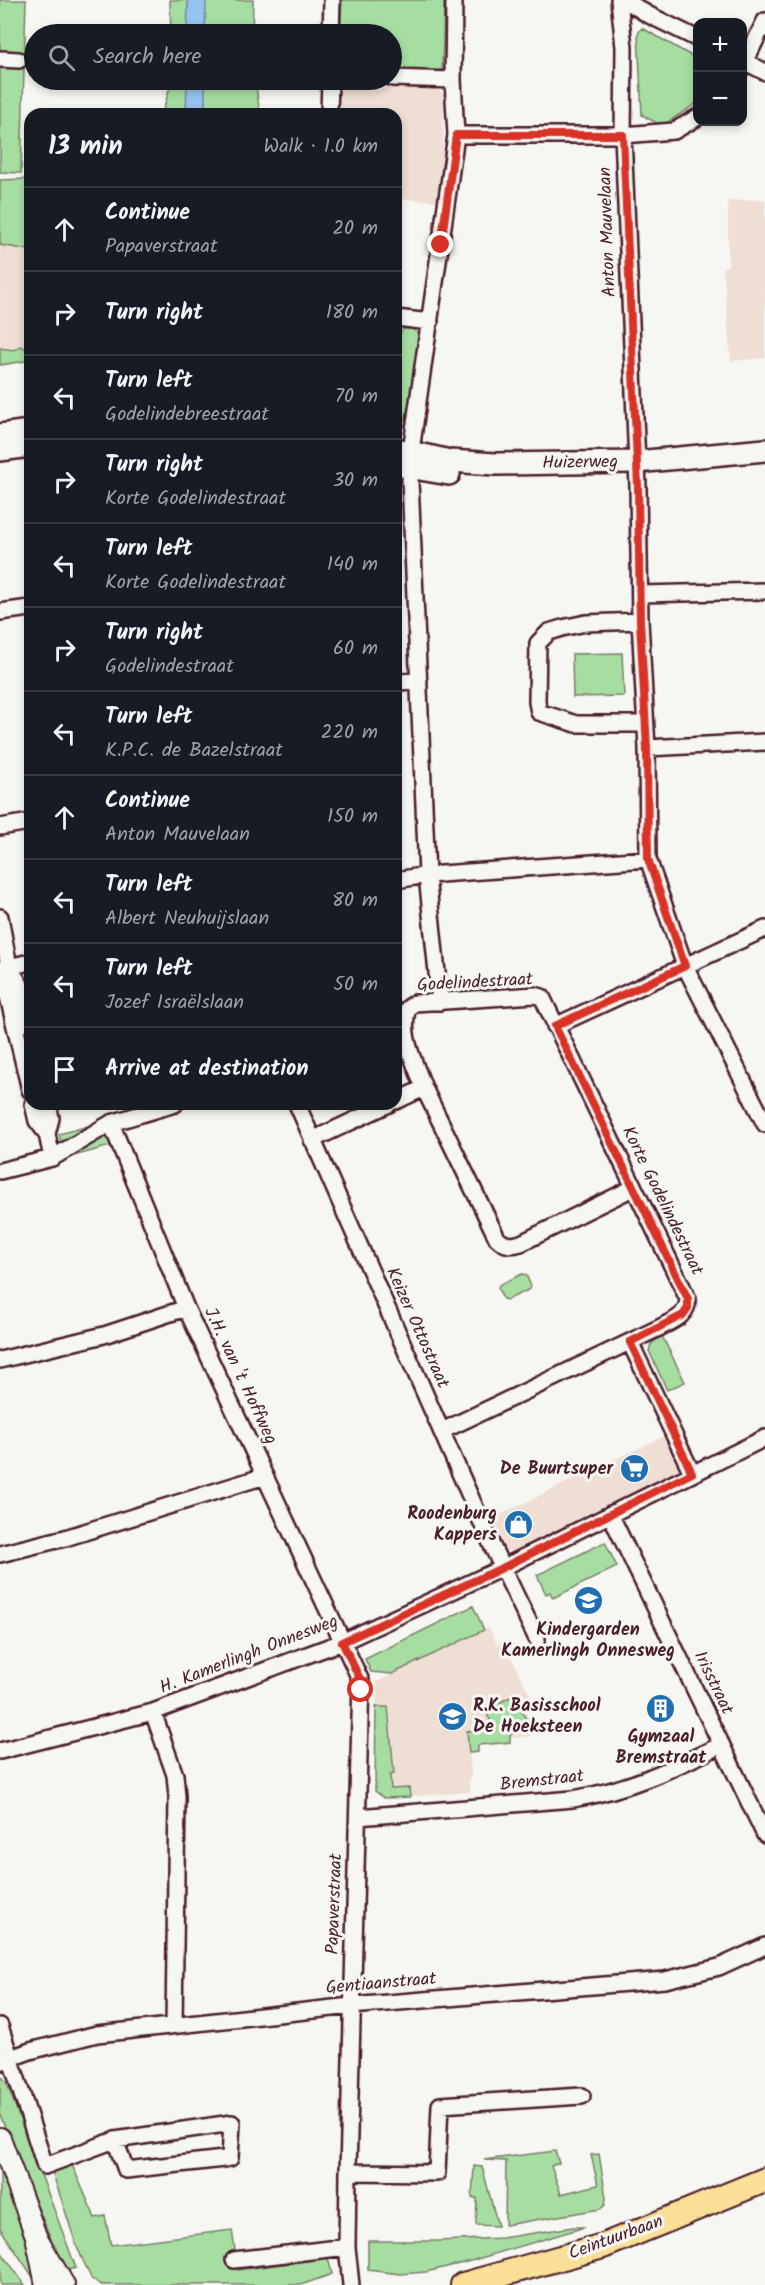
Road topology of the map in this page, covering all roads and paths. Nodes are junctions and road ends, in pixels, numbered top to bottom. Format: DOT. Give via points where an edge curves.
graph roads {
  1 [pos="332,0"];
  2 [pos="454,0"];
  3 [pos="619,0"];
  4 [pos="625,0"];
  5 [pos="765,21"];
  6 [pos="331,24"];
  7 [pos="693,37"];
  8 [pos="747,58"];
  9 [pos="0,59"];
  10 [pos="19,60"];
  11 [pos="747,65"];
  12 [pos="765,72"];
  13 [pos="402,78"];
  14 [pos="453,80"];
  15 [pos="329,90"];
  16 [pos="328,108"];
  17 [pos="693,120"];
  18 [pos="456,135"];
  19 [pos="623,135"];
  20 [pos="402,319"];
  21 [pos="430,322"];
  22 [pos="24,432"];
  23 [pos="0,435"];
  24 [pos="24,447"];
  25 [pos="0,450"];
  26 [pos="765,450"];
  27 [pos="404,458"];
  28 [pos="765,463"];
  29 [pos="636,469"];
  30 [pos="765,591"];
  31 [pos="640,594"];
  32 [pos="24,609"];
  33 [pos="0,612"];
  34 [pos="640,621"];
  35 [pos="419,681"];
  36 [pos="402,682"];
  37 [pos="645,724"];
  38 [pos="765,742"];
  39 [pos="647,748"];
  40 [pos="24,823"];
  41 [pos="0,827"];
  42 [pos="648,859"];
  43 [pos="427,875"];
  44 [pos="402,879"];
  45 [pos="0,917"];
  46 [pos="765,929"];
  47 [pos="24,963"];
  48 [pos="685,966"];
  49 [pos="4,968"];
  50 [pos="24,1001"];
  51 [pos="441,1002"];
  52 [pos="555,1026"];
  53 [pos="24,1064"];
  54 [pos="424,1088"];
  55 [pos="402,1098"];
  56 [pos="34,1110"];
  57 [pos="49,1110"];
  58 [pos="155,1110"];
  59 [pos="300,1110"];
  60 [pos="376,1110"];
  61 [pos="111,1123"];
  62 [pos="765,1124"];
  63 [pos="47,1134"];
  64 [pos="312,1140"];
  65 [pos="52,1158"];
  66 [pos="0,1170"];
  67 [pos="633,1188"];
  68 [pos="186,1308"];
  69 [pos="630,1342"];
  70 [pos="0,1360"];
  71 [pos="442,1431"];
  72 [pos="765,1438"];
  73 [pos="692,1473"];
  74 [pos="265,1476"];
  75 [pos="610,1515"];
  76 [pos="0,1554"];
  77 [pos="502,1568"];
  78 [pos="537,1639"];
  79 [pos="342,1642"];
  80 [pos="153,1712"];
  81 [pos="721,1745"];
  82 [pos="0,1751"];
  83 [pos="358,1817"];
  84 [pos="765,1835"];
  85 [pos="765,1946"];
  86 [pos="351,2006"];
  87 [pos="174,2025"];
  88 [pos="0,2026"];
  89 [pos="5,2060"];
  90 [pos="582,2096"];
  91 [pos="0,2138"];
  92 [pos="115,2140"];
  93 [pos="348,2172"];
  94 [pos="765,2180"];
  95 [pos="36,2236"];
  96 [pos="346,2247"];
  97 [pos="234,2260"];
  98 [pos="46,2285"];
  99 [pos="64,2285"];
  100 [pos="351,2285"];
  101 [pos="463,2285"];
  1 -- 6 [label="street"];
  2 -- 14 [label="street"];
  3 -- 19 [label="street, Anton Mauvelaan" via="624,47"];
  4 -- 7 [label="street"];
  5 -- 8 [label="street"];
  9 -- 10 [label="street"];
  11 -- 12 [label="street"];
  13 -- 14 [label="street"];
  14 -- 18 [label="street"];
  15 -- 16 [label="street"];
  17 -- 19 [label="street" via="674,131"];
  18 -- 19 [label="street"];
  18 -- 21 [label="street"];
  19 -- 29 [label="street, Anton Mauvelaan"];
  20 -- 21 [label="street"];
  21 -- 27 [label="street"];
  22 -- 23 [label="main road"];
  24 -- 25 [label="main road"];
  26 -- 29 [label="main road, Huizerweg"];
  27 -- 29 [label="main road, Huizerweg" via="449,474 496,476"];
  27 -- 35 [label="street"];
  28 -- 29 [label="main road, Huizerweg"];
  29 -- 31 [label="street, Anton Mauvelaan"];
  30 -- 31 [label="street"];
  31 -- 34 [label="street, Anton Mauvelaan"];
  32 -- 33 [label="street"];
  34 -- 37 [label="street, Anton Mauvelaan"];
  34 -- 37 [label="street" via="586,623 549,632 538,643 537,702 539,712 576,724"];
  35 -- 36 [label="street"];
  35 -- 43 [label="street"];
  37 -- 39 [label="street, Anton Mauvelaan"];
  38 -- 39 [label="street"];
  39 -- 42 [label="street, Anton Mauvelaan"];
  40 -- 41 [label="street"];
  42 -- 43 [label="street"];
  42 -- 48 [label="street, Anton Mauvelaan"];
  43 -- 44 [label="street"];
  43 -- 51 [label="street"];
  45 -- 49 [label="street"];
  46 -- 48 [label="street"];
  47 -- 49 [label="street"];
  48 -- 52 [label="street"];
  48 -- 62 [label="street, Anton Mauvelaan"];
  49 -- 50 [label="street" via="20,984"];
  49 -- 53 [label="street"];
  51 -- 52 [label="street, Godelindestraat" via="535,995 545,1001"];
  51 -- 54 [label="street, Godelindestraat" via="415,1003 406,1014 408,1047"];
  52 -- 67 [label="street, Korte Godelindestraat"];
  54 -- 55 [label="street"];
  54 -- 67 [label="street, Godelindestraat" via="502,1243 521,1243"];
  56 -- 63 [label="street"];
  57 -- 63 [label="street"];
  58 -- 61 [label="street"];
  59 -- 64 [label="street, Keizer Ottostraat"];
  60 -- 64 [label="street"];
  61 -- 65 [label="street"];
  61 -- 68 [label="street, J.H. van 't Hoffweg"];
  63 -- 65 [label="street"];
  64 -- 71 [label="street, Keizer Ottostraat"];
  65 -- 66 [label="street"];
  67 -- 69 [label="street, Korte Godelindestraat" via="688,1299 688,1308 683,1315"];
  68 -- 70 [label="street" via="104,1335"];
  68 -- 74 [label="street, J.H. van 't Hoffweg"];
  69 -- 71 [label="street, Korte Godelindestraat"];
  69 -- 73 [label="street"];
  71 -- 77 [label="street, Keizer Ottostraat"];
  72 -- 73 [label="street, H. Kamerlingh Onnesweg"];
  73 -- 75 [label="street, H. Kamerlingh Onnesweg"];
  74 -- 76 [label="street" via="65,1538"];
  74 -- 79 [label="street, J.H. van 't Hoffweg"];
  75 -- 77 [label="street, H. Kamerlingh Onnesweg"];
  75 -- 81 [label="street, Irisstraat"];
  77 -- 78 [label="street"];
  77 -- 79 [label="street, H. Kamerlingh Onnesweg"];
  79 -- 80 [label="street, H. Kamerlingh Onnesweg"];
  79 -- 83 [label="street, Papaverstraat" via="361,1681"];
  80 -- 82 [label="street, H. Kamerlingh Onnesweg"];
  80 -- 87 [label="street" via="175,1775 177,1796"];
  81 -- 83 [label="street, Bremstraat" via="656,1777 603,1794"];
  81 -- 84 [label="street, Irisstraat"];
  83 -- 86 [label="street, Papaverstraat"];
  85 -- 86 [label="street, Gentiaanstraat" via="719,1967 665,1980"];
  86 -- 87 [label="street, Gentiaanstraat"];
  86 -- 93 [label="street, Papaverstraat"];
  87 -- 89 [label="street, Gentiaanstraat" via="97,2034"];
  88 -- 89 [label="street"];
  89 -- 92 [label="street" via="45,2166"];
  90 -- 93 [label="street" via="440,2105 437,2173"];
  91 -- 95 [label="street"];
  92 -- 92 [label="street" via="126,2170 224,2159 230,2158 232,2123"];
  93 -- 96 [label="street, Papaverstraat"];
  94 -- 101 [label="main road, Ceintuurbaan" via="603,2246"];
  95 -- 98 [label="street"];
  95 -- 99 [label="street"];
  96 -- 97 [label="street"];
  96 -- 100 [label="street, Papaverstraat"];
}
